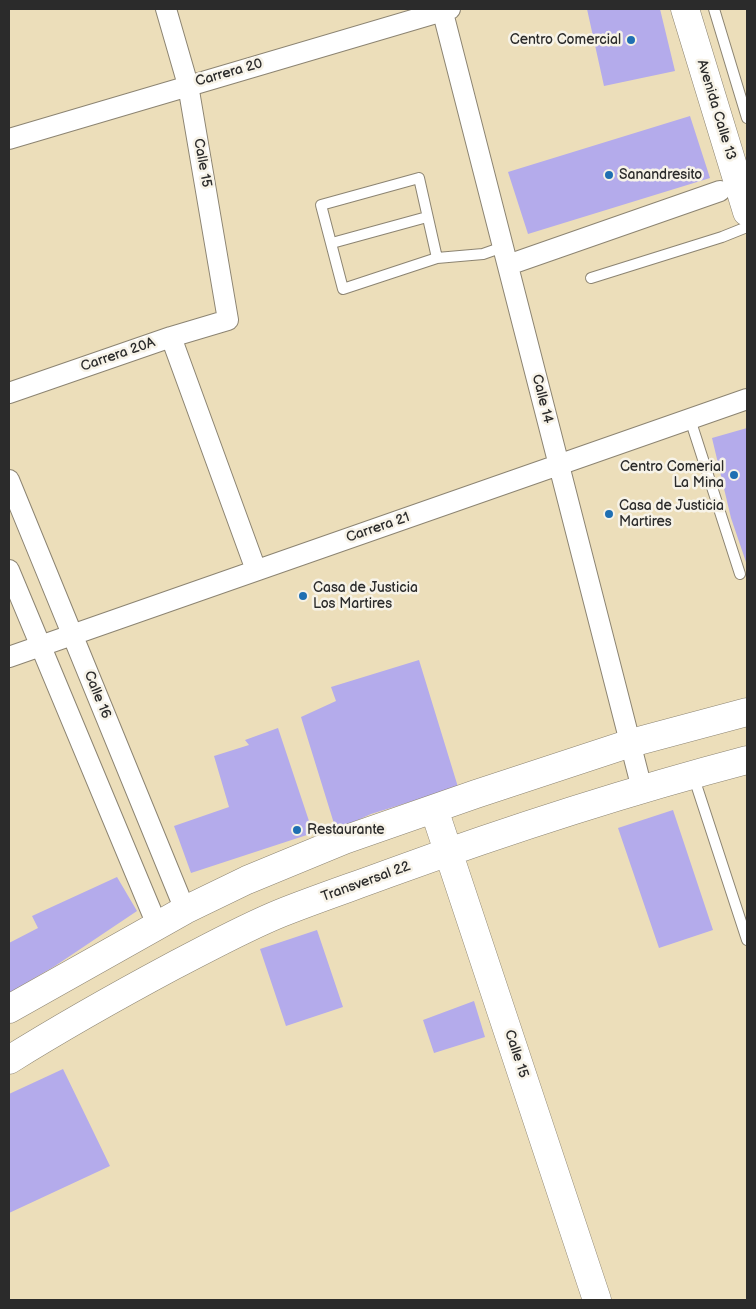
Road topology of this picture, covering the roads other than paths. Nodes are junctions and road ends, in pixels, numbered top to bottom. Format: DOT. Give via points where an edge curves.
graph roads {
  1 [pos="166,9"];
  2 [pos="445,9"];
  3 [pos="685,9"];
  4 [pos="714,9"];
  5 [pos="188,85"];
  6 [pos="747,118"];
  7 [pos="9,139"];
  8 [pos="720,191"];
  9 [pos="747,212"];
  10 [pos="427,217"];
  11 [pos="747,227"];
  12 [pos="332,243"];
  13 [pos="505,256"];
  14 [pos="437,258"];
  15 [pos="591,278"];
  16 [pos="228,320"];
  17 [pos="171,337"];
  18 [pos="9,393"];
  19 [pos="747,399"];
  20 [pos="690,419"];
  21 [pos="559,464"];
  22 [pos="9,480"];
  23 [pos="9,570"];
  24 [pos="256,570"];
  25 [pos="740,574"];
  26 [pos="72,635"];
  27 [pos="40,646"];
  28 [pos="9,657"];
  29 [pos="747,712"];
  30 [pos="631,743"];
  31 [pos="747,760"];
  32 [pos="693,774"];
  33 [pos="642,788"];
  34 [pos="434,809"];
  35 [pos="449,852"];
  36 [pos="185,910"];
  37 [pos="157,925"];
  38 [pos="747,940"];
  39 [pos="9,1009"];
  40 [pos="9,1060"];
  41 [pos="597,1300"];
  1 -- 5 [label="street, Calle 15"];
  2 -- 5 [label="street, Carrera 20"];
  2 -- 13 [label="street, Calle 14"];
  3 -- 9 [label="street, Avenida Calle 13"];
  4 -- 6 [label="lane"];
  5 -- 7 [label="street, Carrera 20"];
  5 -- 16 [label="street, Calle 15"];
  8 -- 13 [label="street"];
  10 -- 12 [label="lane"];
  10 -- 12 [label="lane" via="419,178 321,205"];
  10 -- 14 [label="lane"];
  11 -- 15 [label="lane"];
  12 -- 14 [label="lane" via="343,289"];
  13 -- 14 [label="lane" via="483,254"];
  13 -- 21 [label="street, Calle 14"];
  16 -- 17 [label="street, Carrera 20A"];
  17 -- 18 [label="street, Carrera 20A"];
  17 -- 24 [label="street"];
  19 -- 20 [label="street, Carrera 21"];
  20 -- 21 [label="street, Carrera 21"];
  20 -- 25 [label="lane"];
  21 -- 24 [label="street, Carrera 21"];
  21 -- 30 [label="street, Calle 14"];
  22 -- 26 [label="street, Calle 16"];
  23 -- 27 [label="street"];
  24 -- 26 [label="street, Carrera 21"];
  26 -- 27 [label="street, Carrera 21"];
  26 -- 36 [label="street, Calle 16"];
  27 -- 28 [label="street, Carrera 21"];
  27 -- 37 [label="street"];
  29 -- 30 [label="street"];
  30 -- 33 [label="street, Calle 14"];
  30 -- 34 [label="street"];
  31 -- 32 [label="street, Transversal 22"];
  32 -- 33 [label="street, Transversal 22"];
  32 -- 38 [label="lane"];
  33 -- 35 [label="street, Transversal 22"];
  34 -- 35 [label="street, Calle 15"];
  34 -- 36 [label="street" via="344,840"];
  35 -- 40 [label="street, Transversal 22" via="280,913 115,998"];
  35 -- 41 [label="street, Calle 15"];
  36 -- 37 [label="street"];
  37 -- 39 [label="street"];
}
